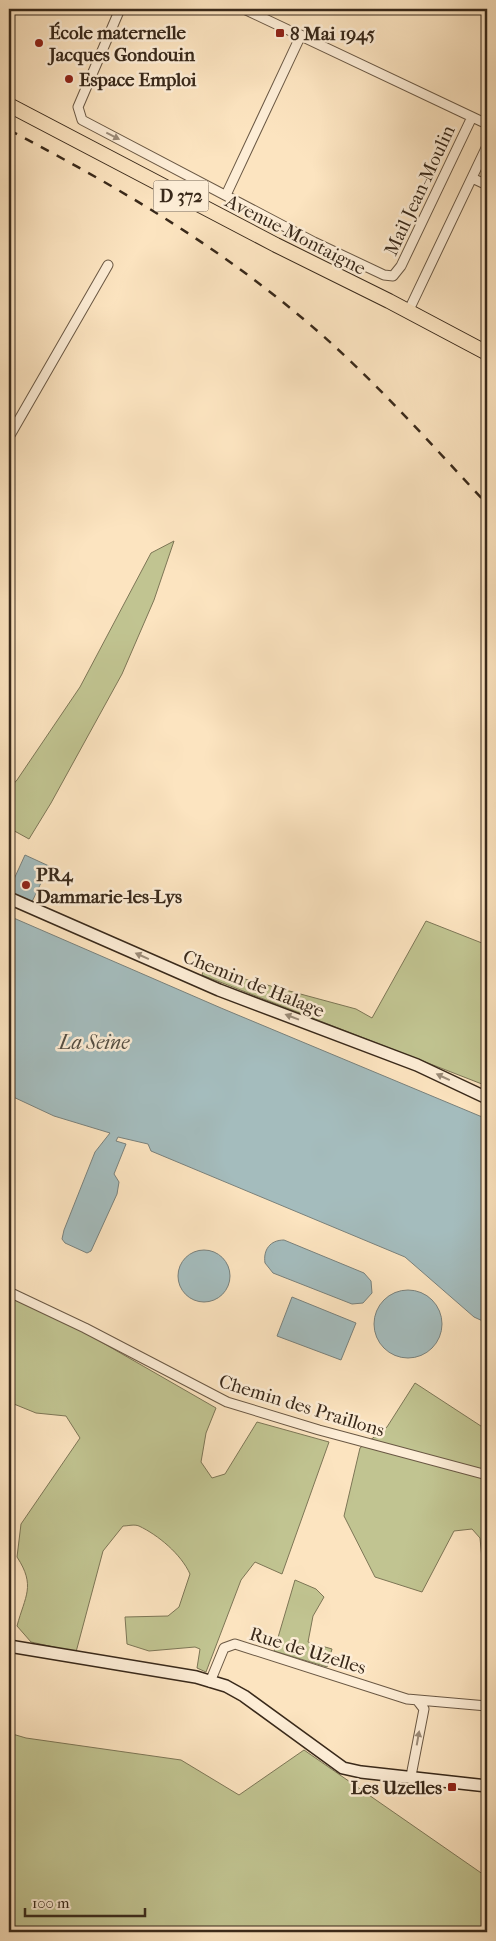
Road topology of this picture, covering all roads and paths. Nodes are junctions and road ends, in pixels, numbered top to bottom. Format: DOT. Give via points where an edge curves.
graph roads {
  1 [pos="120,9"];
  2 [pos="244,9"];
  3 [pos="265,13"];
  4 [pos="301,35"];
  5 [pos="9,105"];
  6 [pos="472,117"];
  7 [pos="487,124"];
  8 [pos="487,146"];
  9 [pos="472,178"];
  10 [pos="487,185"];
  11 [pos="226,195"];
  12 [pos="108,265"];
  13 [pos="408,312"];
  14 [pos="487,353"];
  15 [pos="9,437"];
  16 [pos="9,898"];
  17 [pos="487,1098"];
  18 [pos="9,1292"];
  19 [pos="487,1475"];
  20 [pos="9,1646"];
  21 [pos="210,1682"];
  22 [pos="417,1700"];
  23 [pos="487,1706"];
  24 [pos="412,1776"];
  25 [pos="487,1786"];
  1 -- 11 [label="street, one-way" via="78,107 82,120"];
  2 -- 3 [label="street"];
  3 -- 4 [label="street"];
  4 -- 6 [label="street"];
  4 -- 11 [label="street"];
  5 -- 13 [label="main road, Avenue Montaigne / D 372"];
  6 -- 7 [label="street"];
  6 -- 11 [label="street, Mail Jean-Moulin" via="401,266 393,276 384,275 314,242"];
  8 -- 9 [label="street"];
  9 -- 10 [label="street"];
  9 -- 13 [label="street"];
  12 -- 15 [label="street"];
  13 -- 14 [label="main road, Avenue Montaigne / D 372"];
  17 -- 16 [label="street, Chemin de Halage, one-way" via="417,1065 219,990"];
  18 -- 19 [label="street, Chemin des Praillons" via="227,1402"];
  20 -- 21 [label="street"];
  21 -- 22 [label="street, Rue de Uzelles" via="224,1648 235,1644"];
  21 -- 24 [label="street" via="244,1696 343,1768"];
  22 -- 23 [label="street, Rue de Uzelles"];
  24 -- 22 [label="street, one-way" via="424,1710"];
  24 -- 25 [label="street"];
}
